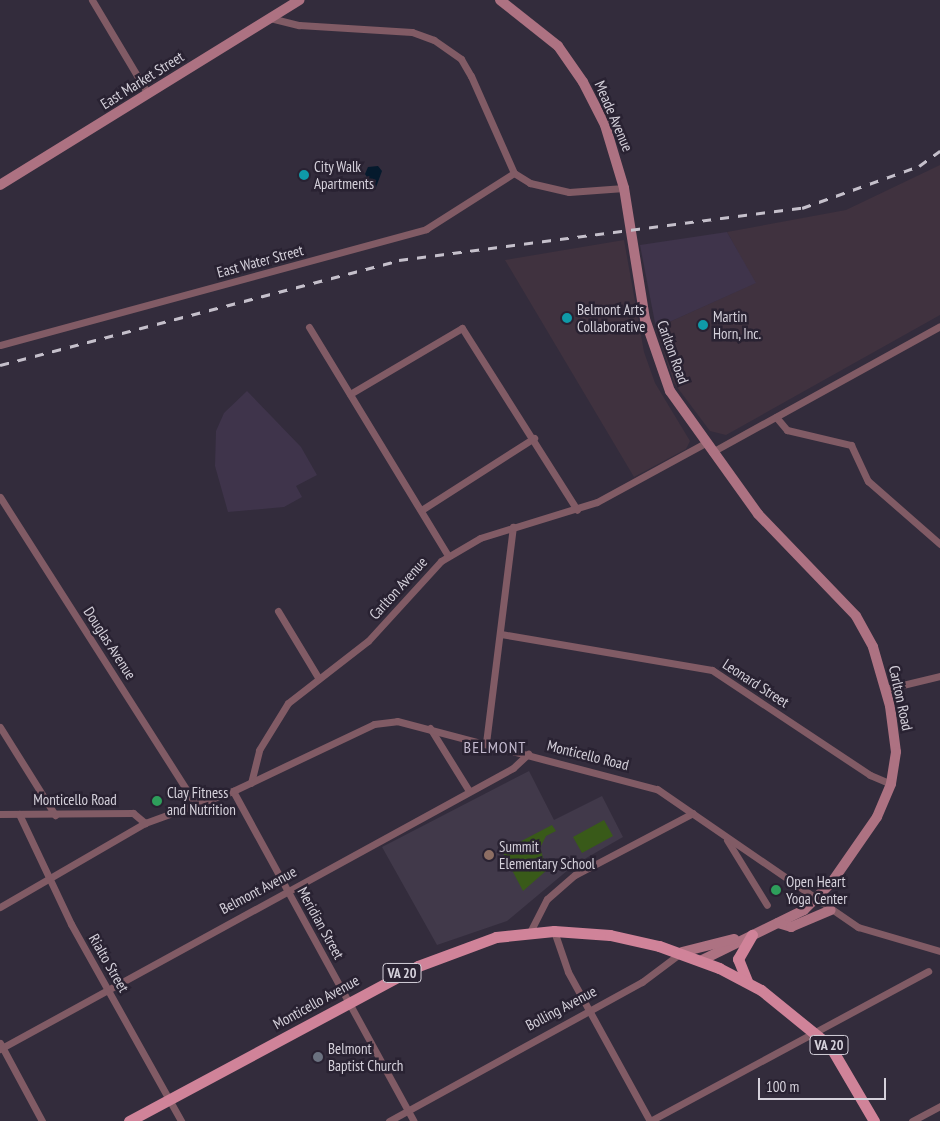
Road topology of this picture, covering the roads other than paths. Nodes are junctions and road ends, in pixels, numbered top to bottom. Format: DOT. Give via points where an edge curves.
graph roads {
  1 [pos="92,0"];
  2 [pos="300,0"];
  3 [pos="500,0"];
  4 [pos="270,18"];
  5 [pos="148,94"];
  6 [pos="514,173"];
  7 [pos="0,185"];
  8 [pos="624,188"];
  9 [pos="940,326"];
  10 [pos="310,328"];
  11 [pos="0,345"];
  12 [pos="350,394"];
  13 [pos="776,417"];
  14 [pos="534,438"];
  15 [pos="705,443"];
  16 [pos="712,452"];
  17 [pos="0,497"];
  18 [pos="423,509"];
  19 [pos="577,510"];
  20 [pos="513,528"];
  21 [pos="940,544"];
  22 [pos="448,556"];
  23 [pos="278,611"];
  24 [pos="500,634"];
  25 [pos="940,676"];
  26 [pos="319,680"];
  27 [pos="886,689"];
  28 [pos="0,727"];
  29 [pos="430,728"];
  30 [pos="486,743"];
  31 [pos="528,754"];
  32 [pos="251,783"];
  33 [pos="891,784"];
  34 [pos="233,791"];
  35 [pos="469,791"];
  36 [pos="196,805"];
  37 [pos="693,813"];
  38 [pos="0,814"];
  39 [pos="19,814"];
  40 [pos="54,815"];
  41 [pos="145,823"];
  42 [pos="724,835"];
  43 [pos="48,880"];
  44 [pos="287,890"];
  45 [pos="816,901"];
  46 [pos="766,905"];
  47 [pos="0,907"];
  48 [pos="831,910"];
  49 [pos="778,923"];
  50 [pos="554,931"];
  51 [pos="530,932"];
  52 [pos="752,935"];
  53 [pos="940,951"];
  54 [pos="682,952"];
  55 [pos="702,960"];
  56 [pos="928,971"];
  57 [pos="748,983"];
  58 [pos="108,989"];
  59 [pos="348,1001"];
  60 [pos="589,1010"];
  61 [pos="816,1031"];
  62 [pos="1,1046"];
  63 [pos="169,1100"];
  64 [pos="940,1106"];
  65 [pos="408,1110"];
  66 [pos="42,1121"];
  67 [pos="128,1121"];
  68 [pos="181,1121"];
  69 [pos="389,1121"];
  70 [pos="414,1121"];
  71 [pos="650,1121"];
  72 [pos="874,1121"];
  73 [pos="912,1121"];
  1 -- 5 [label="street"];
  2 -- 4 [label="main road, East Market Street"];
  3 -- 8 [label="main road, Meade Avenue" via="545,33 573,65 605,125"];
  4 -- 5 [label="main road, East Market Street"];
  4 -- 6 [label="street" via="299,25 412,32 449,49 461,59 492,114 502,153"];
  5 -- 7 [label="main road, East Market Street"];
  6 -- 8 [label="street" via="530,183 568,192"];
  6 -- 11 [label="street, East Water Street" via="426,229"];
  8 -- 15 [label="main road, Carlton Road" via="638,286 654,352 670,391"];
  9 -- 13 [label="street"];
  10 -- 12 [label="street"];
  12 -- 14 [label="street" via="459,328"];
  12 -- 18 [label="street"];
  13 -- 16 [label="street"];
  13 -- 21 [label="street" via="787,430 851,445 868,481"];
  14 -- 18 [label="street"];
  14 -- 19 [label="street"];
  15 -- 16 [label="main road, Carlton Road"];
  15 -- 19 [label="street, Carlton Avenue" via="614,495"];
  16 -- 27 [label="main road, Carlton Road" via="772,530 856,616 873,647"];
  17 -- 36 [label="street, Douglas Avenue"];
  18 -- 22 [label="street"];
  19 -- 20 [label="street, Carlton Avenue"];
  20 -- 22 [label="street, Carlton Avenue"];
  20 -- 24 [label="street"];
  22 -- 26 [label="street, Carlton Avenue" via="368,640"];
  23 -- 26 [label="street"];
  24 -- 30 [label="street"];
  24 -- 33 [label="street, Leonard Street" via="712,670 870,775"];
  25 -- 27 [label="street"];
  26 -- 32 [label="street, Carlton Avenue" via="278,714 260,750"];
  27 -- 33 [label="main road, Carlton Road" via="895,736"];
  28 -- 40 [label="street"];
  29 -- 30 [label="street, Monticello Road"];
  29 -- 32 [label="street, Monticello Road" via="397,721 374,724"];
  29 -- 35 [label="street"];
  30 -- 31 [label="street, Monticello Road"];
  31 -- 35 [label="street, Belmont Avenue" via="513,768"];
  31 -- 37 [label="street, Monticello Road" via="646,785"];
  32 -- 34 [label="street, Monticello Road"];
  33 -- 45 [label="main road, Carlton Road" via="876,817"];
  34 -- 36 [label="street, Monticello Road"];
  34 -- 44 [label="street, Meridian Street"];
  35 -- 44 [label="street, Belmont Avenue"];
  36 -- 41 [label="street, Monticello Road"];
  37 -- 42 [label="street, Monticello Road"];
  37 -- 51 [label="street" via="575,875 547,899"];
  38 -- 39 [label="street, Monticello Road"];
  39 -- 40 [label="street, Monticello Road"];
  39 -- 43 [label="street, Rialto Street"];
  40 -- 41 [label="street, Monticello Road" via="133,813"];
  41 -- 43 [label="street"];
  42 -- 45 [label="street, Monticello Road"];
  42 -- 46 [label="street"];
  43 -- 47 [label="street"];
  43 -- 58 [label="street, Rialto Street"];
  44 -- 58 [label="street, Belmont Avenue"];
  44 -- 59 [label="street, Meridian Street"];
  45 -- 48 [label="street, Monticello Road"];
  45 -- 49 [label="main road, Bolling Avenue"];
  48 -- 49 [label="main road" via="791,927"];
  48 -- 53 [label="street, Monticello Road" via="872,933"];
  49 -- 52 [label="main road, Bolling Avenue"];
  50 -- 51 [label="main road, Monticello Avenue / VA 20"];
  50 -- 54 [label="main road, Monticello Avenue / VA 20" via="610,935"];
  50 -- 60 [label="street" via="558,951"];
  51 -- 59 [label="main road, Monticello Avenue / VA 20" via="469,946"];
  52 -- 54 [label="main road, Bolling Avenue"];
  52 -- 55 [label="main road, Bolling Avenue"];
  52 -- 57 [label="main road" via="738,959"];
  54 -- 55 [label="main road, Monticello Avenue / VA 20"];
  54 -- 60 [label="street, Bolling Avenue" via="642,982"];
  55 -- 57 [label="main road, Monticello Avenue / VA 20"];
  56 -- 61 [label="street"];
  57 -- 61 [label="main road, Monticello Avenue / VA 20"];
  58 -- 62 [label="street, Belmont Avenue"];
  58 -- 63 [label="street, Rialto Street"];
  59 -- 63 [label="main road, Monticello Avenue / VA 20"];
  59 -- 65 [label="street, Meridian Street"];
  60 -- 65 [label="street, Bolling Avenue"];
  60 -- 71 [label="street"];
  61 -- 71 [label="street"];
  61 -- 72 [label="main road, Monticello Avenue / VA 20" via="842,1062"];
  62 -- 66 [label="street"];
  63 -- 67 [label="main road, Monticello Avenue / VA 20"];
  63 -- 68 [label="street, Rialto Street"];
  64 -- 73 [label="street"];
  65 -- 69 [label="street, Bolling Avenue"];
  65 -- 70 [label="street, Meridian Street"];
}
